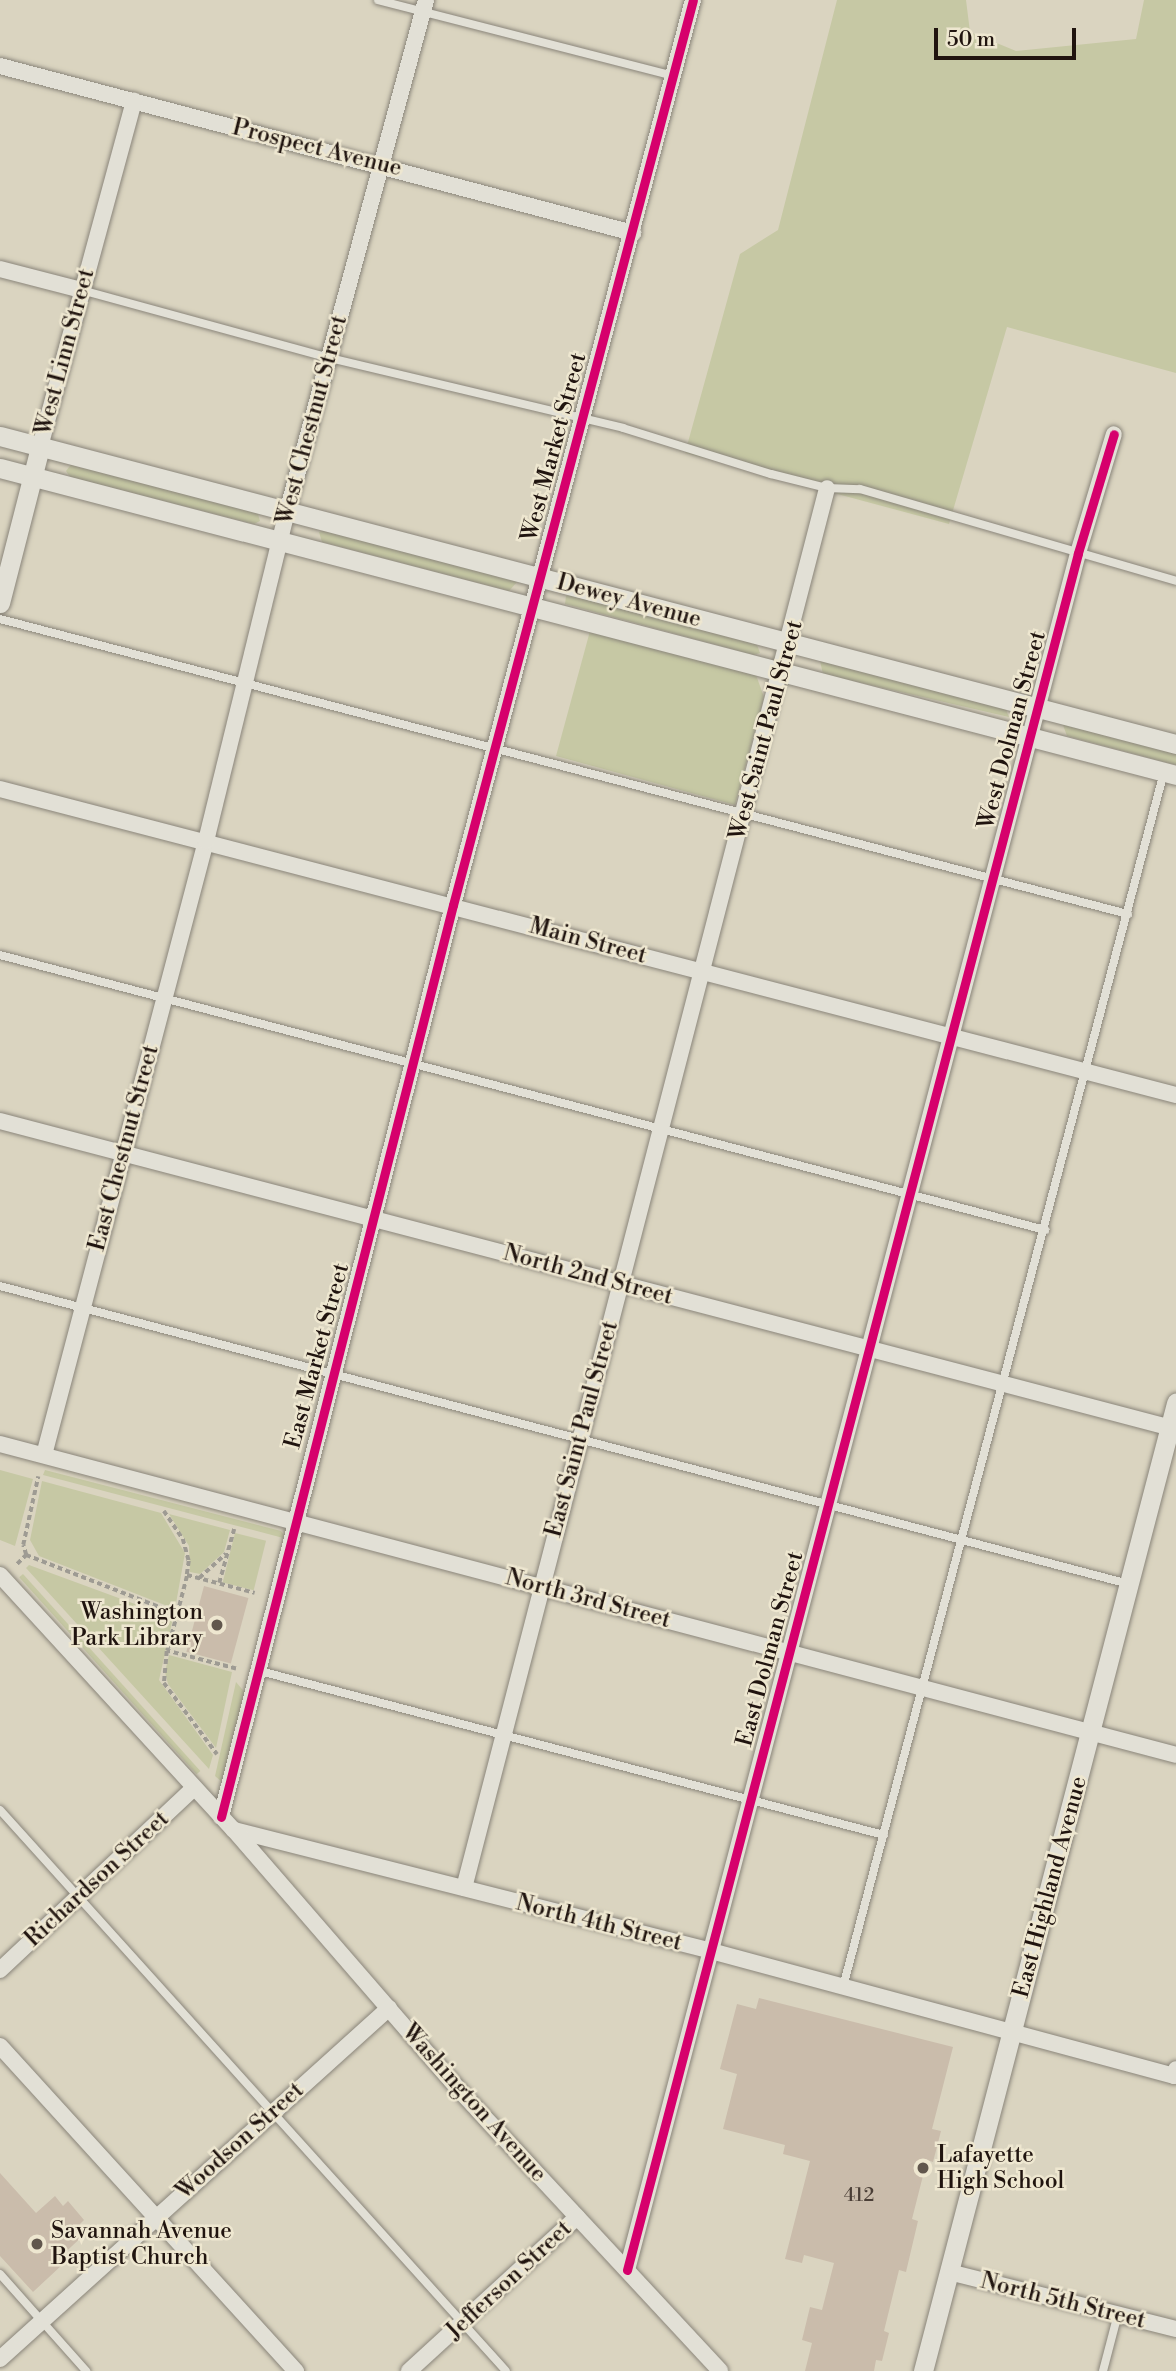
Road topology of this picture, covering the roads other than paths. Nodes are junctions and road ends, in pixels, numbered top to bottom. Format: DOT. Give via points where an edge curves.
graph roads {
  1 [pos="378,0"];
  2 [pos="693,0"];
  3 [pos="424,6"];
  4 [pos="0,66"];
  5 [pos="674,76"];
  6 [pos="134,102"];
  7 [pos="380,163"];
  8 [pos="634,233"];
  9 [pos="0,269"];
  10 [pos="81,290"];
  11 [pos="330,358"];
  12 [pos="582,419"];
  13 [pos="1114,433"];
  14 [pos="0,436"];
  15 [pos="40,447"];
  16 [pos="0,468"];
  17 [pos="33,476"];
  18 [pos="827,488"];
  19 [pos="287,512"];
  20 [pos="279,542"];
  21 [pos="1078,552"];
  22 [pos="538,577"];
  23 [pos="1176,581"];
  24 [pos="0,603"];
  25 [pos="530,607"];
  26 [pos="0,618"];
  27 [pos="788,643"];
  28 [pos="780,673"];
  29 [pos="243,682"];
  30 [pos="1039,708"];
  31 [pos="1030,737"];
  32 [pos="1175,739"];
  33 [pos="495,746"];
  34 [pos="1170,774"];
  35 [pos="0,789"];
  36 [pos="743,813"];
  37 [pos="206,841"];
  38 [pos="992,880"];
  39 [pos="453,905"];
  40 [pos="1128,914"];
  41 [pos="0,955"];
  42 [pos="702,971"];
  43 [pos="163,999"];
  44 [pos="951,1037"];
  45 [pos="413,1065"];
  46 [pos="1086,1071"];
  47 [pos="1176,1095"];
  48 [pos="0,1121"];
  49 [pos="661,1130"];
  50 [pos="122,1153"];
  51 [pos="910,1195"];
  52 [pos="374,1219"];
  53 [pos="1045,1230"];
  54 [pos="620,1284"];
  55 [pos="0,1286"];
  56 [pos="82,1308"];
  57 [pos="870,1349"];
  58 [pos="332,1375"];
  59 [pos="1002,1385"];
  60 [pos="1176,1403"];
  61 [pos="1173,1428"];
  62 [pos="578,1440"];
  63 [pos="0,1444"];
  64 [pos="44,1455"];
  65 [pos="829,1504"];
  66 [pos="293,1523"];
  67 [pos="962,1541"];
  68 [pos="0,1576"];
  69 [pos="1129,1584"];
  70 [pos="540,1587"];
  71 [pos="789,1652"];
  72 [pos="260,1671"];
  73 [pos="925,1688"];
  74 [pos="1090,1732"];
  75 [pos="503,1734"];
  76 [pos="1176,1755"];
  77 [pos="193,1789"];
  78 [pos="750,1801"];
  79 [pos="0,1810"];
  80 [pos="221,1817"];
  81 [pos="234,1830"];
  82 [pos="884,1835"];
  83 [pos="464,1888"];
  84 [pos="78,1897"];
  85 [pos="711,1951"];
  86 [pos="0,1970"];
  87 [pos="843,1987"];
  88 [pos="388,2008"];
  89 [pos="1012,2032"];
  90 [pos="0,2046"];
  91 [pos="1176,2069"];
  92 [pos="272,2112"];
  93 [pos="155,2217"];
  94 [pos="577,2217"];
  95 [pos="627,2270"];
  96 [pos="949,2272"];
  97 [pos="0,2274"];
  98 [pos="1118,2315"];
  99 [pos="41,2321"];
  100 [pos="462,2323"];
  101 [pos="1176,2329"];
  102 [pos="0,2359"];
  103 [pos="86,2371"];
  104 [pos="296,2371"];
  105 [pos="409,2371"];
  106 [pos="506,2371"];
  107 [pos="720,2371"];
  108 [pos="923,2371"];
  109 [pos="1102,2371"];
  1 -- 3 [label="lane"];
  2 -- 5 [label="street, West Market Street"];
  3 -- 5 [label="lane"];
  3 -- 7 [label="street, West Chestnut Street"];
  4 -- 6 [label="street, Prospect Avenue"];
  5 -- 8 [label="street, West Market Street"];
  6 -- 7 [label="street, Prospect Avenue"];
  6 -- 10 [label="street, West Linn Street"];
  7 -- 8 [label="street, Prospect Avenue"];
  7 -- 11 [label="street, West Chestnut Street"];
  8 -- 12 [label="street, West Market Street"];
  9 -- 10 [label="street"];
  10 -- 11 [label="lane"];
  10 -- 15 [label="street, West Linn Street"];
  11 -- 12 [label="lane"];
  11 -- 19 [label="street, West Chestnut Street"];
  12 -- 18 [label="lane"];
  12 -- 22 [label="street, West Market Street"];
  13 -- 21 [label="street, West Dolman Street"];
  14 -- 15 [label="street, Dewey Avenue"];
  15 -- 17 [label="street, West Linn Street"];
  15 -- 19 [label="street, Dewey Avenue"];
  16 -- 17 [label="street, Dewey Avenue"];
  17 -- 20 [label="street, Dewey Avenue"];
  17 -- 24 [label="street, West Linn Street"];
  18 -- 21 [label="lane" via="860,489"];
  18 -- 27 [label="street, West Saint Paul Street"];
  19 -- 20 [label="street, West Chestnut Street"];
  19 -- 22 [label="street, Dewey Avenue"];
  20 -- 25 [label="street, Dewey Avenue"];
  20 -- 29 [label="street, West Chestnut Street"];
  21 -- 23 [label="lane"];
  21 -- 30 [label="street, West Dolman Street"];
  22 -- 25 [label="street, West Market Street"];
  22 -- 27 [label="street, Dewey Avenue"];
  25 -- 28 [label="street, Dewey Avenue"];
  25 -- 33 [label="street, West Market Street"];
  26 -- 29 [label="lane"];
  27 -- 28 [label="street, West Saint Paul Street"];
  27 -- 30 [label="street, Dewey Avenue"];
  28 -- 31 [label="street, Dewey Avenue"];
  28 -- 36 [label="street, West Saint Paul Street"];
  29 -- 33 [label="lane"];
  29 -- 37 [label="street, West Chestnut Street"];
  30 -- 31 [label="street, West Dolman Street"];
  30 -- 32 [label="street, Dewey Avenue"];
  31 -- 34 [label="street, Dewey Avenue"];
  31 -- 38 [label="street, West Dolman Street"];
  33 -- 36 [label="lane"];
  33 -- 39 [label="street, West Market Street"];
  34 -- 40 [label="lane"];
  35 -- 37 [label="street, Main Street"];
  36 -- 38 [label="lane"];
  36 -- 42 [label="street, West Saint Paul Street"];
  37 -- 39 [label="street, Main Street"];
  37 -- 43 [label="street, East Chestnut Street"];
  38 -- 40 [label="lane"];
  38 -- 44 [label="street, West Dolman Street"];
  39 -- 42 [label="street, Main Street"];
  39 -- 45 [label="street, East Market Street"];
  40 -- 46 [label="lane"];
  41 -- 43 [label="lane"];
  42 -- 44 [label="street, Main Street"];
  42 -- 49 [label="street, East Saint Paul Street"];
  43 -- 45 [label="lane"];
  43 -- 50 [label="street, East Chestnut Street"];
  44 -- 46 [label="street, Main Street"];
  44 -- 51 [label="street, East Dolman Street"];
  45 -- 49 [label="lane"];
  45 -- 52 [label="street, East Market Street"];
  46 -- 47 [label="street, Main Street"];
  46 -- 53 [label="lane"];
  48 -- 50 [label="street, North 2nd Street"];
  49 -- 51 [label="lane"];
  49 -- 54 [label="street, East Saint Paul Street"];
  50 -- 52 [label="street, North 2nd Street"];
  50 -- 56 [label="street, East Chestnut Street"];
  51 -- 53 [label="lane"];
  51 -- 57 [label="street, East Dolman Street"];
  52 -- 54 [label="street, North 2nd Street"];
  52 -- 58 [label="street, East Market Street"];
  53 -- 59 [label="lane"];
  54 -- 57 [label="street, North 2nd Street"];
  54 -- 62 [label="street, East Saint Paul Street"];
  55 -- 56 [label="lane"];
  56 -- 58 [label="lane"];
  56 -- 64 [label="street, East Chestnut Street"];
  57 -- 59 [label="street, North 2nd Street"];
  57 -- 65 [label="street, East Dolman Street"];
  58 -- 62 [label="lane"];
  58 -- 66 [label="street, East Market Street"];
  59 -- 61 [label="street, North 2nd Street"];
  59 -- 67 [label="lane"];
  60 -- 61 [label="street, East Highland Avenue"];
  61 -- 69 [label="street, East Highland Avenue"];
  62 -- 65 [label="lane"];
  62 -- 70 [label="street, East Saint Paul Street"];
  63 -- 64 [label="street, North 3rd Street"];
  64 -- 66 [label="street, North 3rd Street"];
  65 -- 67 [label="lane"];
  65 -- 71 [label="street, East Dolman Street"];
  66 -- 70 [label="street, North 3rd Street"];
  66 -- 72 [label="street, East Market Street" via="293,1544"];
  67 -- 69 [label="lane"];
  67 -- 73 [label="lane"];
  68 -- 77 [label="street"];
  69 -- 74 [label="street, East Highland Avenue"];
  70 -- 71 [label="street, North 3rd Street"];
  70 -- 75 [label="street, East Saint Paul Street"];
  71 -- 73 [label="street, North 3rd Street"];
  71 -- 78 [label="street, East Dolman Street"];
  72 -- 75 [label="lane"];
  72 -- 80 [label="street, East Market Street"];
  73 -- 74 [label="street, North 3rd Street"];
  73 -- 82 [label="lane"];
  74 -- 76 [label="street, North 3rd Street"];
  74 -- 89 [label="street, East Highland Avenue"];
  75 -- 78 [label="lane"];
  75 -- 83 [label="street, East Saint Paul Street"];
  77 -- 80 [label="street"];
  77 -- 84 [label="street, Richardson Street"];
  78 -- 82 [label="lane"];
  78 -- 85 [label="street, East Dolman Street"];
  79 -- 84 [label="lane"];
  80 -- 81 [label="street"];
  81 -- 83 [label="street, North 4th Street"];
  81 -- 88 [label="street, Washington Avenue"];
  82 -- 87 [label="lane"];
  83 -- 85 [label="street, North 4th Street"];
  84 -- 86 [label="street, Richardson Street"];
  84 -- 92 [label="lane"];
  85 -- 87 [label="street, North 4th Street"];
  85 -- 95 [label="street, East Dolman Street"];
  87 -- 89 [label="street, North 4th Street"];
  88 -- 92 [label="street, Woodson Street"];
  88 -- 94 [label="street, Washington Avenue"];
  89 -- 91 [label="street, North 4th Street" via="1174,2076"];
  89 -- 96 [label="street, East Highland Avenue"];
  90 -- 93 [label="street"];
  92 -- 93 [label="street, Woodson Street"];
  92 -- 100 [label="lane"];
  93 -- 99 [label="street, Woodson Street"];
  93 -- 104 [label="street"];
  94 -- 95 [label="street, Washington Avenue"];
  94 -- 100 [label="street, Jefferson Street"];
  95 -- 107 [label="street, Washington Avenue"];
  96 -- 98 [label="street, North 5th Street"];
  96 -- 108 [label="street, East Highland Avenue"];
  97 -- 99 [label="lane"];
  98 -- 101 [label="street, North 5th Street"];
  98 -- 109 [label="lane"];
  99 -- 102 [label="street, Woodson Street"];
  99 -- 103 [label="lane"];
  100 -- 105 [label="street, Jefferson Street"];
  100 -- 106 [label="lane"];
}
